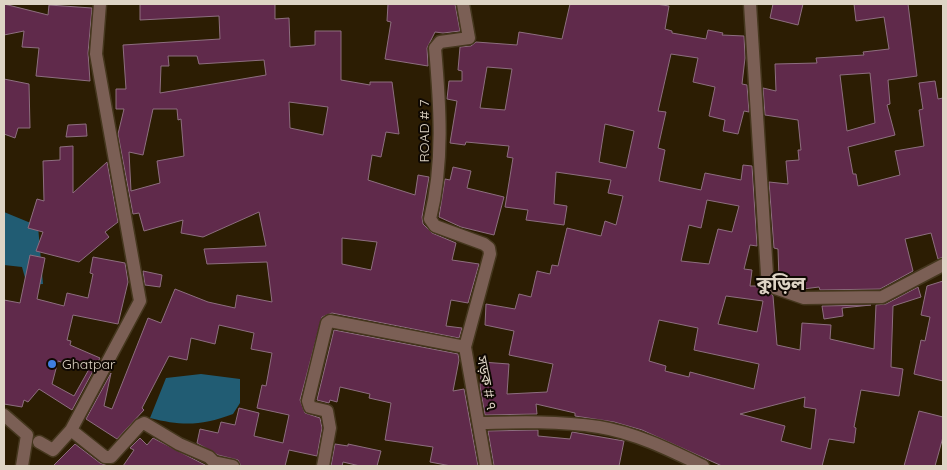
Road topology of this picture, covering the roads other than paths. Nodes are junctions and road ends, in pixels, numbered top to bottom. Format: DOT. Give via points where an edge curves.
graph roads {
  1 [pos="100,4"];
  2 [pos="463,4"];
  3 [pos="750,4"];
  4 [pos="489,248"];
  5 [pos="943,266"];
  6 [pos="465,346"];
  7 [pos="4,415"];
  8 [pos="479,422"];
  9 [pos="71,430"];
  10 [pos="39,442"];
  11 [pos="22,466"];
  12 [pos="234,466"];
  13 [pos="323,466"];
  14 [pos="486,466"];
  15 [pos="704,466"];
  1 -- 9 [label="street" via="96,54 140,301"];
  2 -- 4 [label="street, ROAD # 7" via="470,38 440,42 435,48 440,102 438,187 430,218 435,226"];
  3 -- 5 [label="street" via="766,274 774,288 804,298 882,298"];
  4 -- 6 [label="street, সড়ক # ৭"];
  6 -- 8 [label="street, সড়ক # ৭"];
  6 -- 13 [label="street" via="327,322 308,401 310,408 327,411 330,428"];
  7 -- 11 [label="street" via="27,435"];
  8 -- 14 [label="street, সড়ক # ৭"];
  8 -- 15 [label="street" via="542,422 600,427 659,444"];
  9 -- 10 [label="street" via="53,450"];
  9 -- 12 [label="street" via="105,457 111,457 144,424 213,461"];
}
